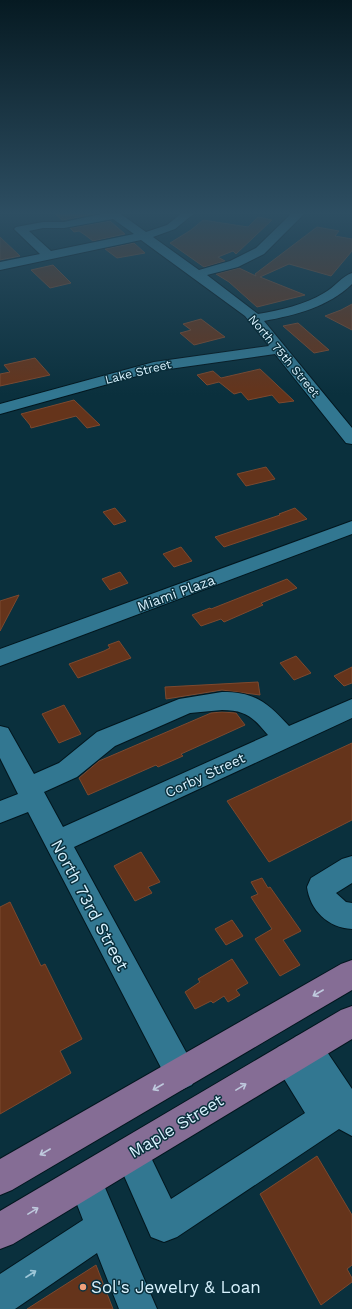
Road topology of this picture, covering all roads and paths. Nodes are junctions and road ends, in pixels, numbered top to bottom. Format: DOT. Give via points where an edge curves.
graph roads {
  1 [pos="200,273"];
  2 [pos="197,274"];
  3 [pos="352,278"];
  4 [pos="255,319"];
  5 [pos="280,349"];
  6 [pos="0,408"];
  7 [pos="352,438"];
  8 [pos="352,527"];
  9 [pos="0,658"];
  10 [pos="352,708"];
  11 [pos="0,735"];
  12 [pos="285,738"];
  13 [pos="31,794"];
  14 [pos="0,812"];
  15 [pos="57,842"];
  16 [pos="352,868"];
  17 [pos="352,916"];
  18 [pos="352,974"];
  19 [pos="352,1021"];
  20 [pos="298,1053"];
  21 [pos="181,1074"];
  22 [pos="352,1119"];
  23 [pos="131,1153"];
  24 [pos="0,1178"];
  25 [pos="84,1181"];
  26 [pos="104,1227"];
  27 [pos="0,1231"];
  28 [pos="0,1297"];
  29 [pos="138,1309"];
  1 -- 2 [label="street"];
  2 -- 4 [label="street, North 75th Street"];
  3 -- 4 [label="street" via="324,300 289,312"];
  4 -- 5 [label="street, North 75th Street"];
  5 -- 6 [label="street, Lake Street" via="154,368"];
  5 -- 7 [label="street, North 75th Street"];
  8 -- 9 [label="street, Miami Plaza"];
  10 -- 12 [label="street, Corby Street"];
  11 -- 13 [label="street, North 73rd Street"];
  12 -- 13 [label="street" via="262,712 239,701 187,705 106,739 68,770"];
  12 -- 15 [label="street, Corby Street"];
  13 -- 14 [label="street"];
  13 -- 15 [label="street, North 73rd Street"];
  15 -- 21 [label="street, North 73rd Street"];
  16 -- 17 [label="street" via="321,887 322,895 335,912"];
  18 -- 21 [label="main road, one-way"];
  19 -- 20 [label="main road, Maple Street"];
  20 -- 22 [label="street"];
  23 -- 20 [label="main road, Maple Street, one-way"];
  20 -- 23 [label="street" via="327,1118 164,1224"];
  21 -- 24 [label="main road, one-way"];
  23 -- 25 [label="main road, Maple Street"];
  25 -- 26 [label="street"];
  27 -- 25 [label="main road, Maple Street, one-way"];
  28 -- 26 [label="street, one-way"];
  26 -- 29 [label="street"];
}
